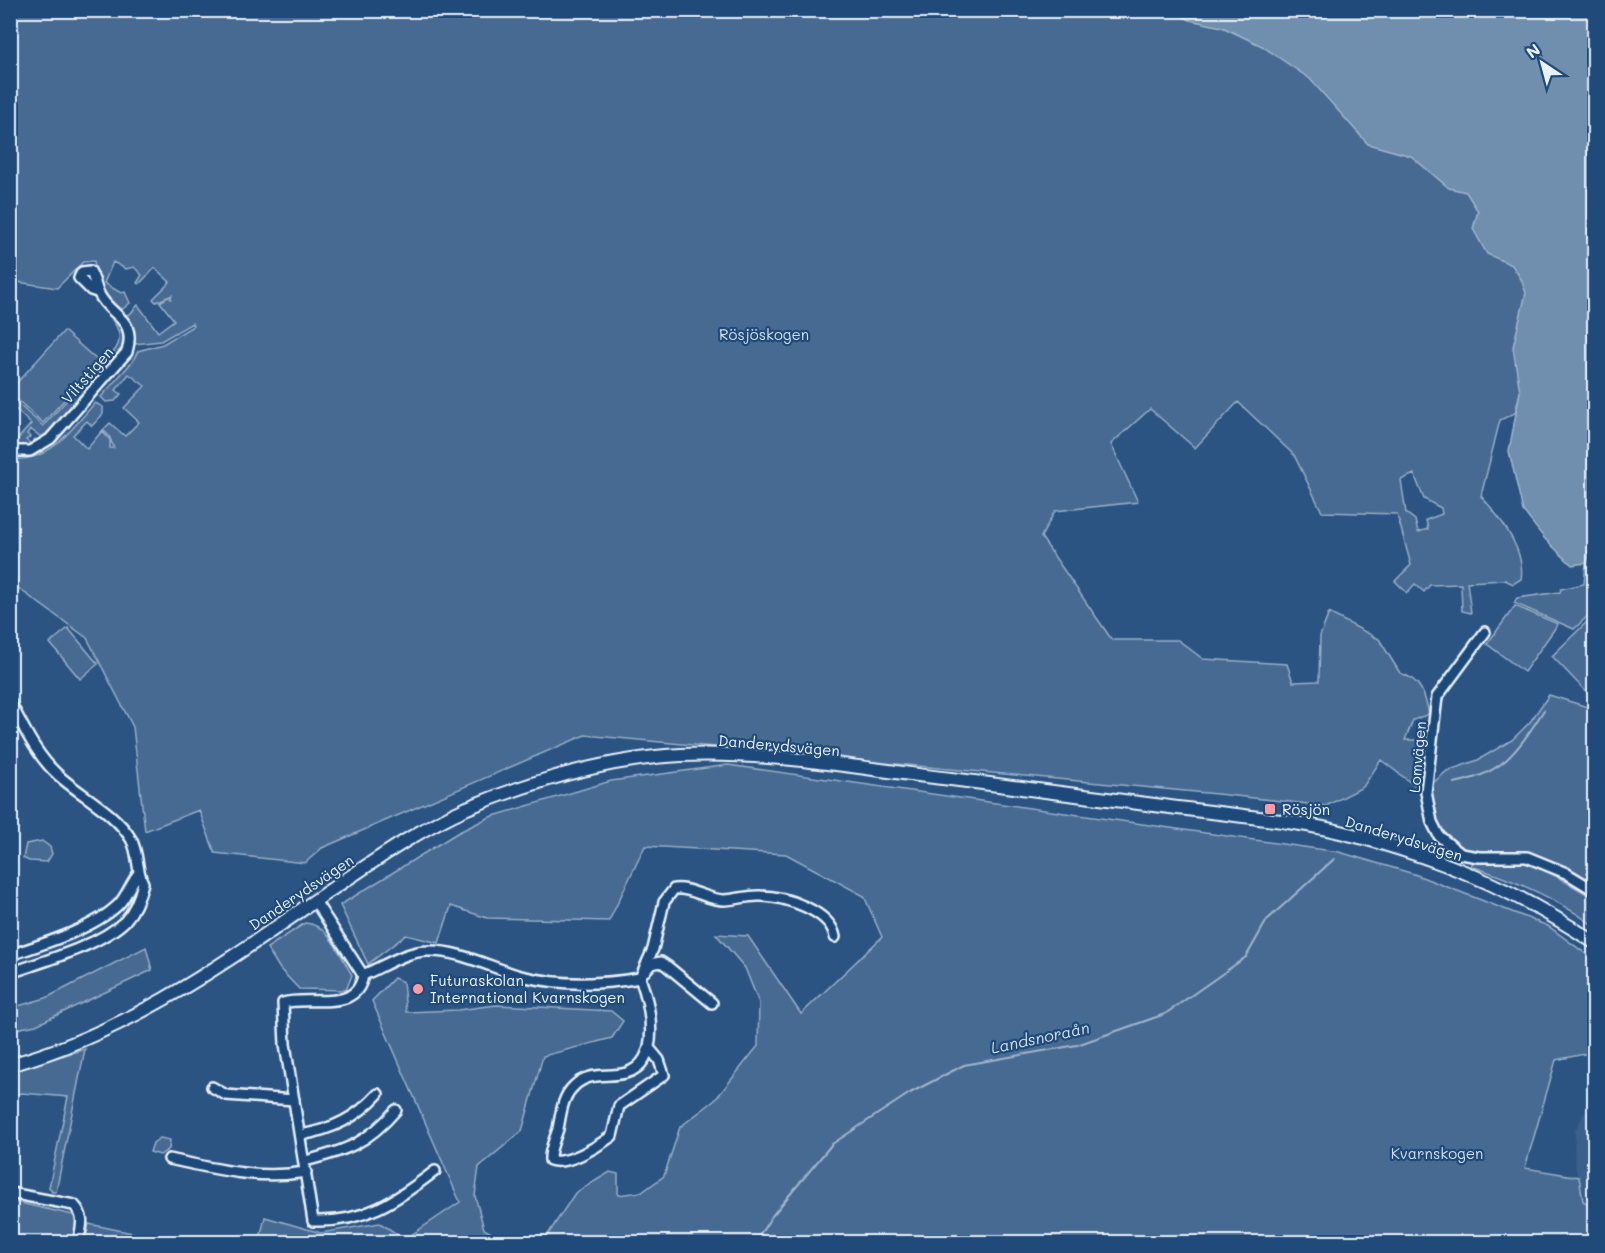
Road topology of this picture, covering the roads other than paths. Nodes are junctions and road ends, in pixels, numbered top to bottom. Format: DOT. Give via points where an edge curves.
graph roads {
  1 [pos="97,291"];
  2 [pos="10,451"];
  3 [pos="1485,632"];
  4 [pos="10,702"];
  5 [pos="138,874"];
  6 [pos="1594,890"];
  7 [pos="315,901"];
  8 [pos="835,937"];
  9 [pos="1594,942"];
  10 [pos="10,955"];
  11 [pos="10,973"];
  12 [pos="363,975"];
  13 [pos="640,978"];
  14 [pos="712,1003"];
  15 [pos="649,1048"];
  16 [pos="10,1065"];
  17 [pos="212,1087"];
  18 [pos="378,1094"];
  19 [pos="294,1100"];
  20 [pos="396,1110"];
  21 [pos="301,1135"];
  22 [pos="169,1158"];
  23 [pos="305,1161"];
  24 [pos="435,1171"];
  25 [pos="306,1172"];
  26 [pos="10,1193"];
  27 [pos="78,1242"];
  1 -- 2 [label="street, Viltstigen" via="125,323 130,341 127,352 50,439 30,452"];
  3 -- 6 [label="street, Lomvägen" via="1437,697 1426,792 1432,822 1439,836 1461,854 1527,856"];
  4 -- 5 [label="street" via="31,742 57,774 124,829 132,841"];
  5 -- 10 [label="street" via="117,906 102,916"];
  5 -- 11 [label="street" via="143,883 125,921 84,945"];
  7 -- 9 [label="main road, Danderydsvägen" via="423,828 507,792 549,778 641,759 736,755 1292,822 1382,844 1446,865 1486,881"];
  7 -- 12 [label="street"];
  7 -- 16 [label="main road, Danderydsvägen" via="136,1016 58,1050"];
  8 -- 13 [label="street" via="822,917 780,899 751,896 722,900 686,887 674,889 664,902 653,949"];
  12 -- 13 [label="street" via="412,953 426,951 446,952 522,976 563,984"];
  12 -- 19 [label="street" via="355,995 338,1000 283,1003"];
  13 -- 14 [label="street" via="651,964 661,962 677,971"];
  13 -- 15 [label="street" via="648,999"];
  15 -- 15 [label="street" via="644,1062 634,1069 591,1075 572,1087 561,1111 550,1160 574,1158 612,1136 619,1106 664,1075"];
  17 -- 19 [label="street" via="226,1095"];
  18 -- 21 [label="street" via="344,1122"];
  19 -- 21 [label="street"];
  20 -- 23 [label="street" via="377,1130 346,1151"];
  21 -- 23 [label="street"];
  22 -- 25 [label="street" via="247,1175 278,1177"];
  23 -- 25 [label="street"];
  24 -- 25 [label="street" via="380,1208 336,1222 313,1221"];
  26 -- 27 [label="street" via="74,1206 83,1220"];
}
